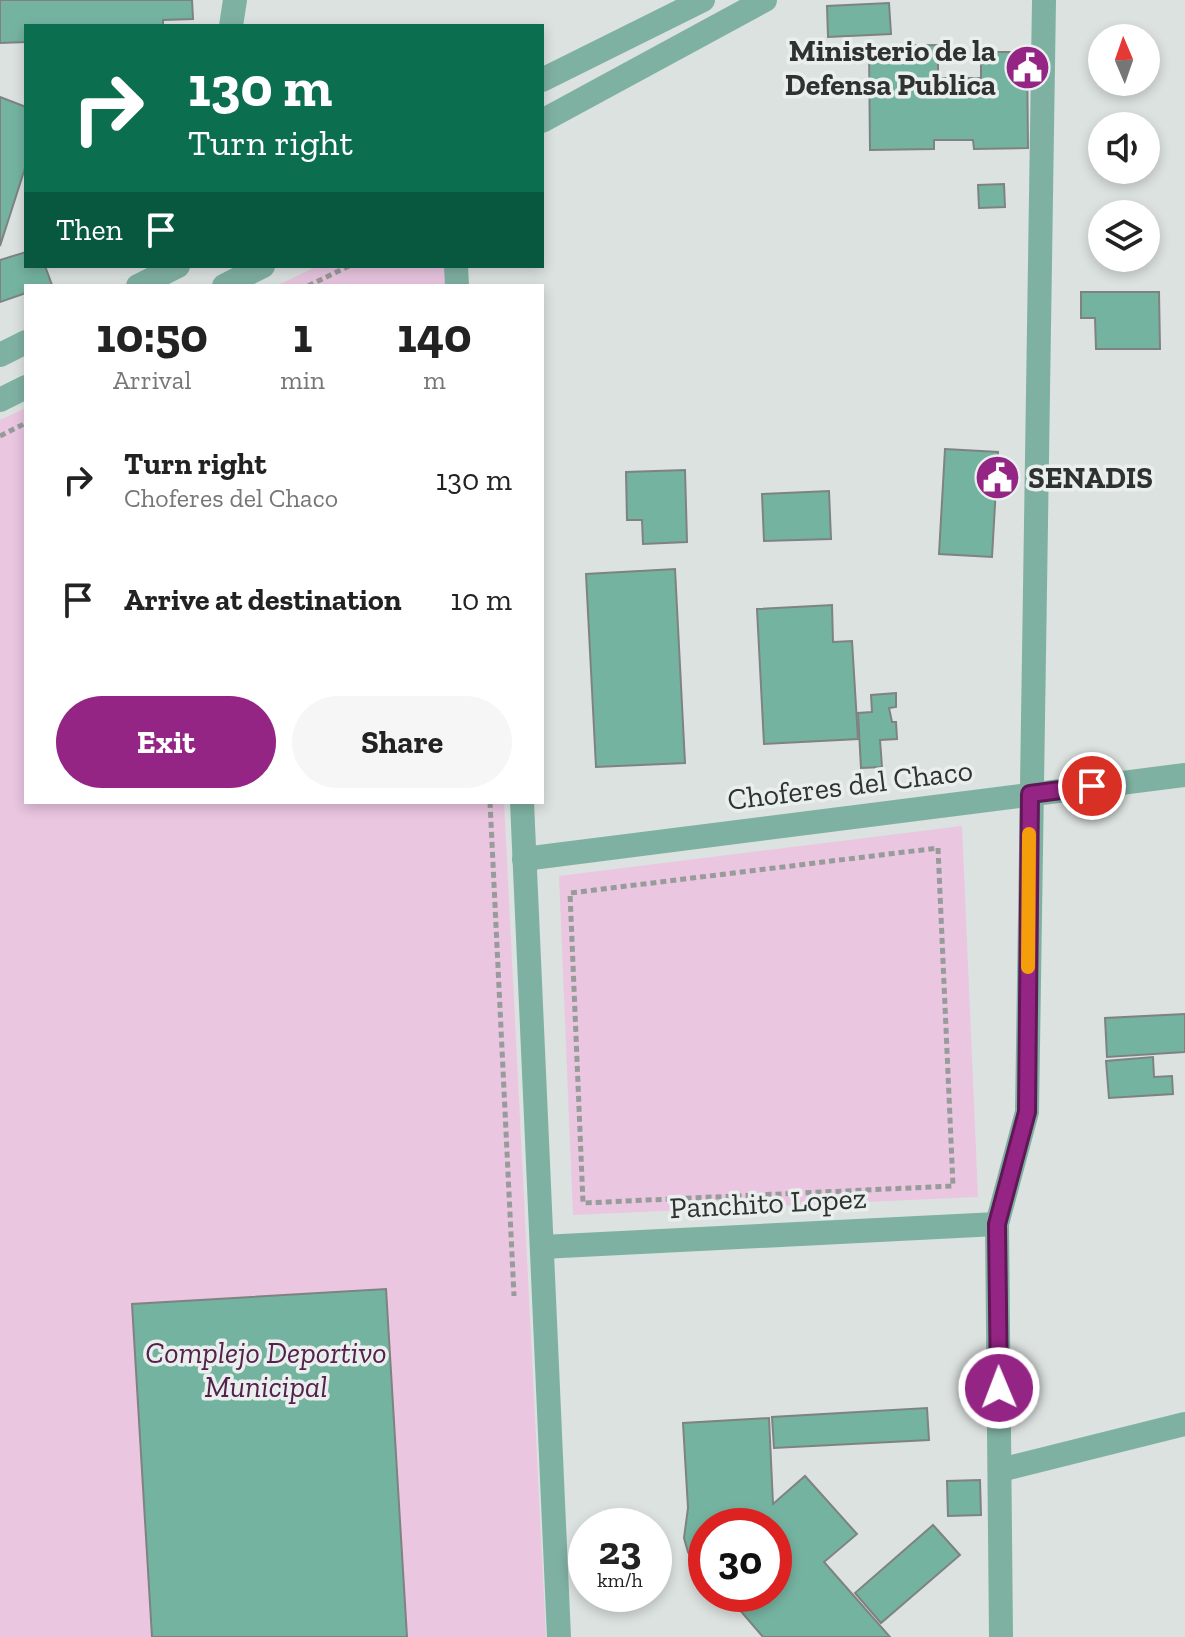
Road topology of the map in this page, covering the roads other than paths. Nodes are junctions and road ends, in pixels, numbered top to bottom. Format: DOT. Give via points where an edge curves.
graph roads {
  1 [pos="235,0"];
  2 [pos="703,0"];
  3 [pos="765,0"];
  4 [pos="1044,0"];
  5 [pos="231,24"];
  6 [pos="544,79"];
  7 [pos="544,120"];
  8 [pos="174,268"];
  9 [pos="259,268"];
  10 [pos="142,284"];
  11 [pos="228,284"];
  12 [pos="24,343"];
  13 [pos="0,355"];
  14 [pos="24,388"];
  15 [pos="0,400"];
  16 [pos="1185,775"];
  17 [pos="1030,794"];
  18 [pos="522,804"];
  19 [pos="524,859"];
  20 [pos="997,1224"];
  21 [pos="542,1247"];
  22 [pos="1185,1424"];
  23 [pos="1000,1470"];
  24 [pos="559,1637"];
  25 [pos="1001,1637"];
  1 -- 5 [label="street"];
  2 -- 6 [label="street"];
  3 -- 7 [label="street"];
  4 -- 17 [label="street"];
  8 -- 10 [label="street"];
  9 -- 11 [label="street"];
  12 -- 13 [label="street"];
  14 -- 15 [label="street"];
  16 -- 17 [label="street, Choferes del Chaco"];
  17 -- 19 [label="street, Choferes del Chaco"];
  17 -- 20 [label="street" via="1027,1112"];
  18 -- 19 [label="street"];
  19 -- 21 [label="street"];
  20 -- 21 [label="street, Panchito Lopez"];
  20 -- 23 [label="street"];
  21 -- 24 [label="street"];
  22 -- 23 [label="street"];
  23 -- 25 [label="street"];
}
